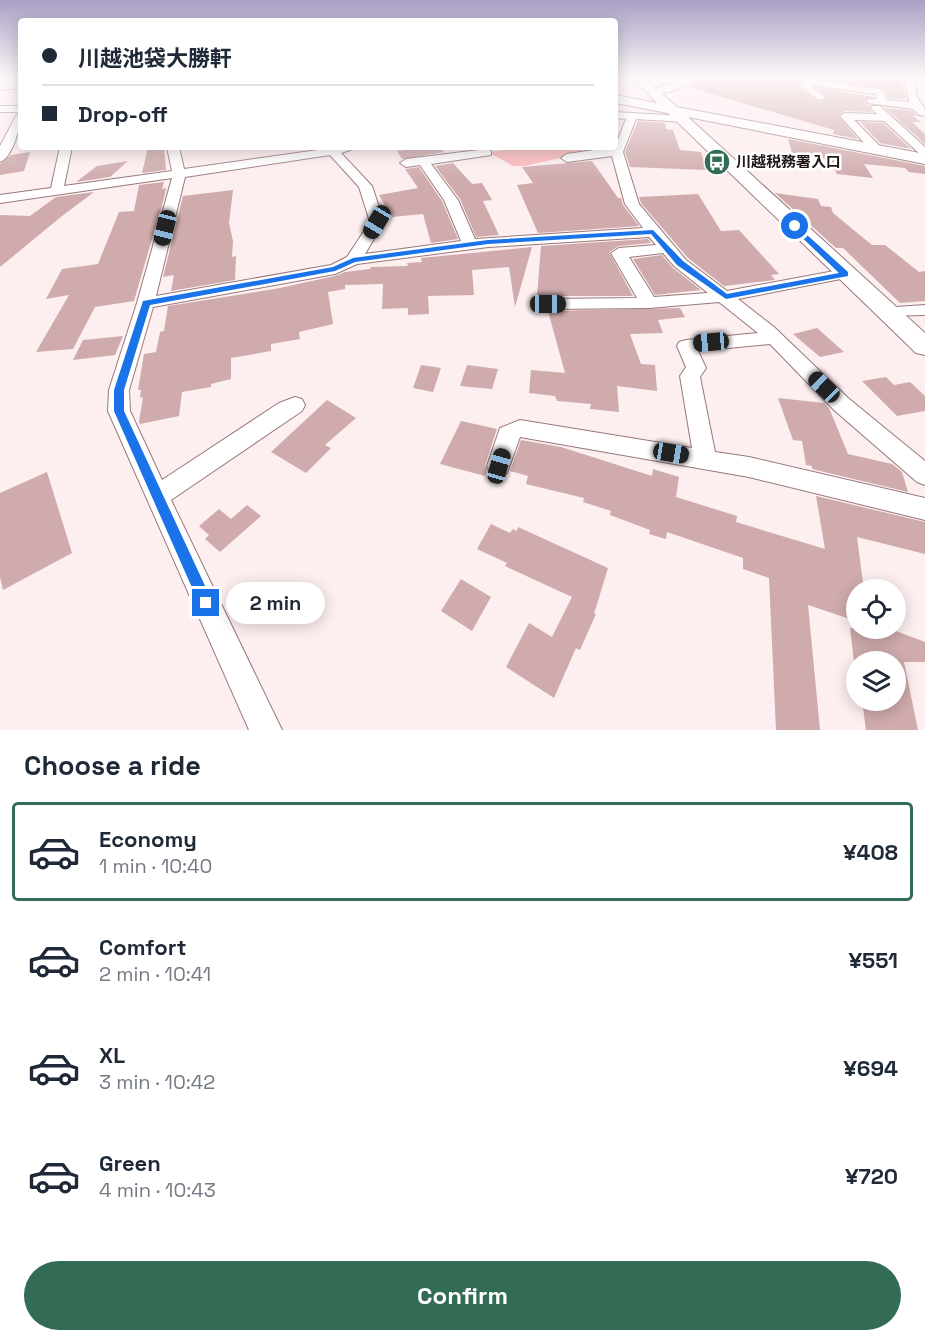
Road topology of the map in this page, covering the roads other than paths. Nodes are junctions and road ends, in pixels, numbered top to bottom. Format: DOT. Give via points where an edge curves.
graph roads {
  1 [pos="666,112"];
  2 [pos="675,112"];
  3 [pos="878,112"];
  4 [pos="624,115"];
  5 [pos="678,115"];
  6 [pos="886,118"];
  7 [pos="18,124"];
  8 [pos="15,131"];
  9 [pos="0,133"];
  10 [pos="618,147"];
  11 [pos="873,149"];
  12 [pos="65,150"];
  13 [pos="174,150"];
  14 [pos="326,150"];
  15 [pos="333,150"];
  16 [pos="460,151"];
  17 [pos="617,152"];
  18 [pos="487,153"];
  19 [pos="925,153"];
  20 [pos="0,158"];
  21 [pos="567,158"];
  22 [pos="925,159"];
  23 [pos="423,161"];
  24 [pos="406,163"];
  25 [pos="178,173"];
  26 [pos="57,190"];
  27 [pos="0,199"];
  28 [pos="653,232"];
  29 [pos="470,244"];
  30 [pos="667,248"];
  31 [pos="353,260"];
  32 [pos="845,274"];
  33 [pos="726,296"];
  34 [pos="146,303"];
  35 [pos="649,303"];
  36 [pos="548,304"];
  37 [pos="925,310"];
  38 [pos="887,312"];
  39 [pos="774,337"];
  40 [pos="925,347"];
  41 [pos="295,405"];
  42 [pos="705,459"];
  43 [pos="499,466"];
  44 [pos="925,475"];
  45 [pos="157,496"];
  46 [pos="925,509"];
  47 [pos="266,730"];
  1 -- 5 [label="main road"];
  2 -- 5 [label="main road"];
  3 -- 6 [label="street"];
  4 -- 5 [label="street"];
  4 -- 10 [label="street"];
  5 -- 11 [label="main road"];
  5 -- 32 [label="main road"];
  6 -- 11 [label="street" via="845,116"];
  6 -- 19 [label="street"];
  7 -- 8 [label="street"];
  8 -- 9 [label="street"];
  8 -- 20 [label="street"];
  11 -- 22 [label="main road"];
  12 -- 26 [label="street"];
  13 -- 25 [label="street"];
  14 -- 25 [label="street"];
  15 -- 31 [label="street" via="368,188 377,222"];
  16 -- 18 [label="street"];
  16 -- 23 [label="street"];
  17 -- 21 [label="street"];
  17 -- 28 [label="street" via="632,204"];
  23 -- 24 [label="street"];
  23 -- 29 [label="street" via="451,200"];
  25 -- 26 [label="street"];
  25 -- 34 [label="street"];
  26 -- 27 [label="street"];
  28 -- 29 [label="street"];
  28 -- 30 [label="street"];
  29 -- 31 [label="street"];
  30 -- 33 [label="street" via="680,263"];
  30 -- 35 [label="street" via="619,253"];
  31 -- 34 [label="street" via="335,269"];
  32 -- 33 [label="street"];
  32 -- 38 [label="main road"];
  33 -- 35 [label="street"];
  33 -- 39 [label="street"];
  34 -- 45 [label="street" via="118,401"];
  35 -- 36 [label="street"];
  37 -- 38 [label="street"];
  38 -- 40 [label="main road"];
  39 -- 42 [label="street" via="686,346 696,368 690,376"];
  39 -- 44 [label="street" via="841,404"];
  41 -- 45 [label="street"];
  42 -- 43 [label="street" via="520,428 508,434"];
  42 -- 46 [label="street"];
  45 -- 47 [label="street"];
}
